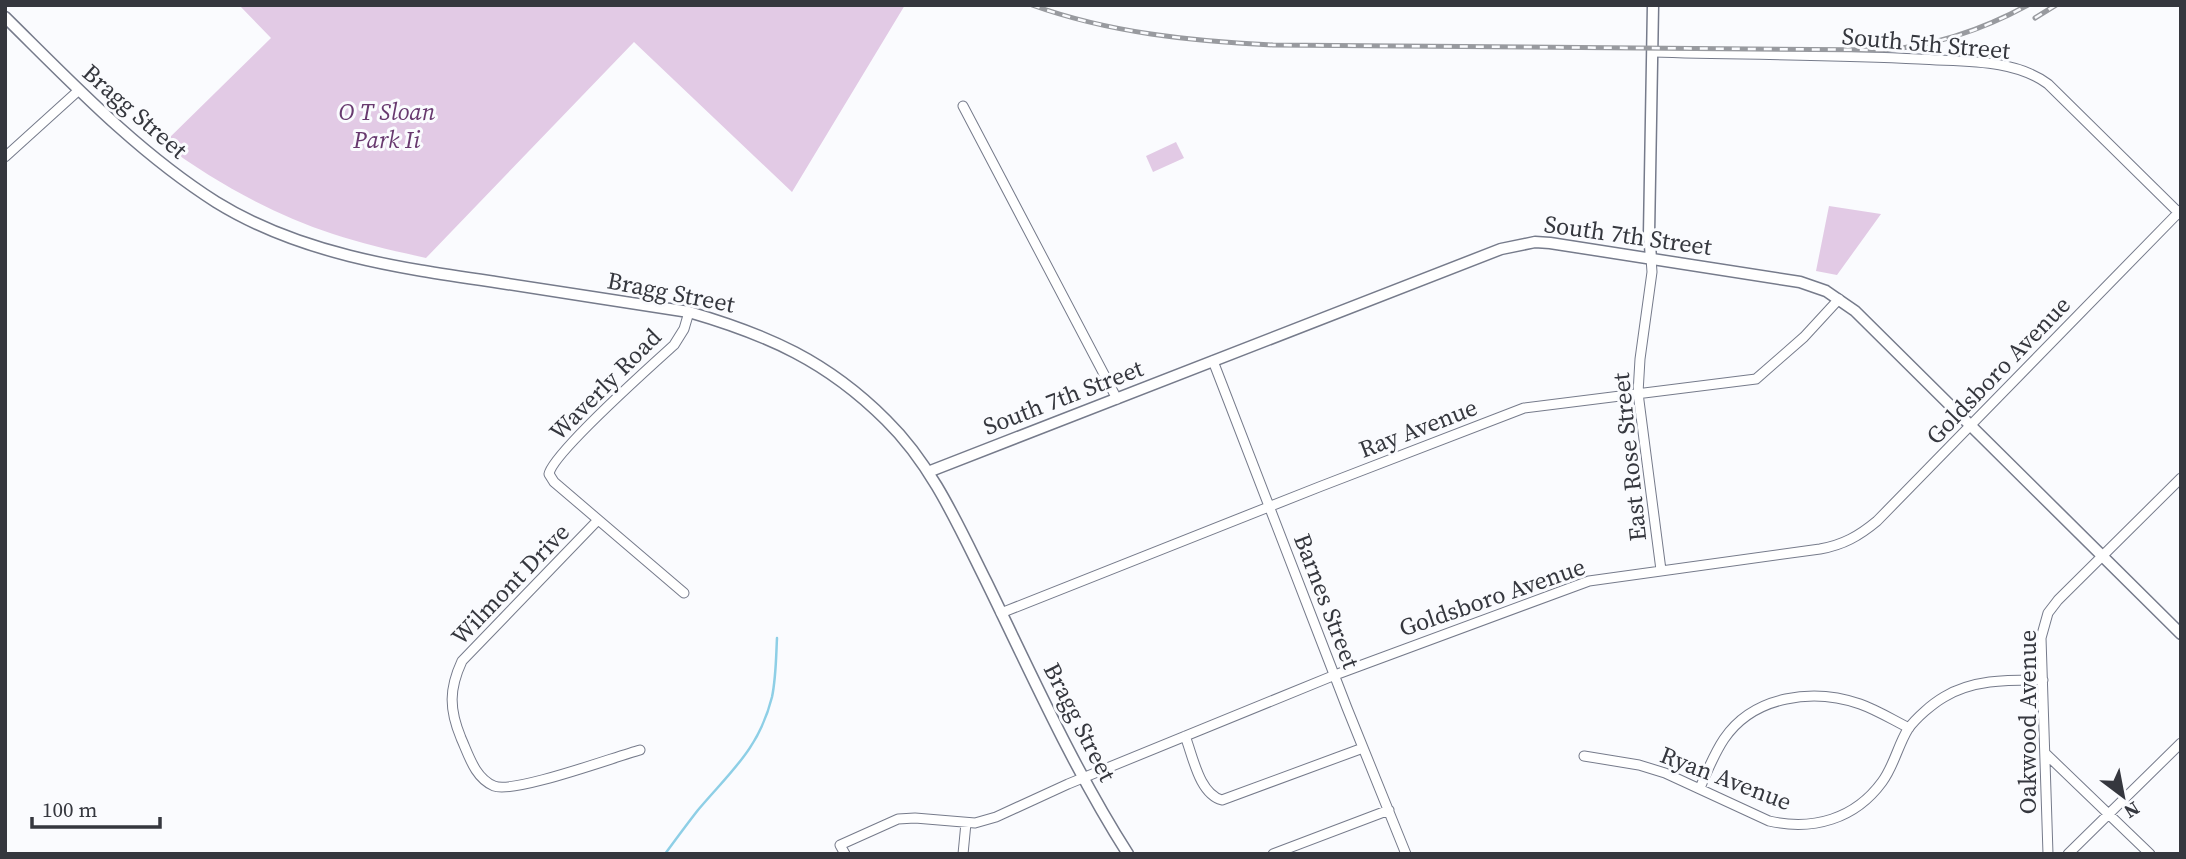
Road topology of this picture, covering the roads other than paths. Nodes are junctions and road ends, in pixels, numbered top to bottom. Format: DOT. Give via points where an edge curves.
graph roads {
  1 [pos="1653,5"];
  2 [pos="5,17"];
  3 [pos="1653,52"];
  4 [pos="79,90"];
  5 [pos="963,106"];
  6 [pos="5,157"];
  7 [pos="2180,212"];
  8 [pos="1651,258"];
  9 [pos="1839,299"];
  10 [pos="689,312"];
  11 [pos="1213,361"];
  12 [pos="1638,393"];
  13 [pos="1117,399"];
  14 [pos="1970,426"];
  15 [pos="928,472"];
  16 [pos="2181,478"];
  17 [pos="1270,507"];
  18 [pos="597,521"];
  19 [pos="2102,556"];
  20 [pos="1661,570"];
  21 [pos="684,593"];
  22 [pos="1002,613"];
  23 [pos="2181,635"];
  24 [pos="1335,675"];
  25 [pos="2043,680"];
  26 [pos="1909,728"];
  27 [pos="1185,736"];
  28 [pos="2181,743"];
  29 [pos="1363,748"];
  30 [pos="640,750"];
  31 [pos="2045,753"];
  32 [pos="1584,757"];
  33 [pos="1083,778"];
  34 [pos="1700,788"];
  35 [pos="1389,810"];
  36 [pos="2109,815"];
  37 [pos="966,823"];
  38 [pos="842,849"];
  39 [pos="963,854"];
  40 [pos="1128,854"];
  41 [pos="1273,854"];
  42 [pos="1406,854"];
  43 [pos="2048,854"];
  44 [pos="2068,854"];
  45 [pos="2150,854"];
  1 -- 3 [label="street, East Rose Street"];
  2 -- 4 [label="street, Bragg Street"];
  3 -- 7 [label="street, South 5th Street" via="1836,54 1997,64 2036,75"];
  3 -- 8 [label="street, East Rose Street"];
  4 -- 6 [label="street"];
  4 -- 10 [label="street, Bragg Street" via="132,141 179,177 219,203 293,238 412,270"];
  5 -- 13 [label="street"];
  7 -- 14 [label="street, Goldsboro Avenue"];
  8 -- 9 [label="street, South 7th Street" via="1800,282"];
  8 -- 11 [label="street, South 7th Street" via="1550,243 1515,244"];
  8 -- 12 [label="street, East Rose Street"];
  9 -- 12 [label="street, Ray Avenue" via="1756,379"];
  9 -- 14 [label="street, South 7th Street"];
  10 -- 15 [label="street, Bragg Street" via="766,337 827,371 887,421"];
  10 -- 18 [label="street, Waverly Road" via="674,345 553,463 549,474 554,482"];
  11 -- 13 [label="street, South 7th Street"];
  11 -- 17 [label="street, Barnes Street"];
  12 -- 17 [label="street, Ray Avenue" via="1524,408"];
  12 -- 20 [label="street, East Rose Street"];
  13 -- 15 [label="street, South 7th Street"];
  14 -- 19 [label="street, South 7th Street"];
  14 -- 20 [label="street, Goldsboro Avenue" via="1877,521 1846,542 1777,556"];
  15 -- 22 [label="street, Bragg Street"];
  16 -- 19 [label="street, Oakwood Avenue"];
  17 -- 22 [label="street, Ray Avenue"];
  17 -- 24 [label="street, Barnes Street"];
  18 -- 21 [label="street"];
  18 -- 30 [label="street, Wilmont Drive" via="462,661 453,680 456,724 472,764 496,787 530,783"];
  19 -- 23 [label="street, South 7th Street"];
  19 -- 25 [label="street, Oakwood Avenue" via="2048,613 2041,638"];
  20 -- 24 [label="street, Goldsboro Avenue" via="1563,589"];
  22 -- 33 [label="street, Bragg Street"];
  24 -- 27 [label="street, Goldsboro Avenue"];
  24 -- 29 [label="street, Barnes Street"];
  25 -- 26 [label="street, Ryan Avenue" via="1961,688 1942,698"];
  25 -- 31 [label="street, Oakwood Avenue"];
  26 -- 34 [label="street" via="1841,699 1819,695 1778,701 1741,721 1726,737"];
  26 -- 34 [label="street, Ryan Avenue" via="1884,781 1858,807 1828,821 1787,825 1769,821"];
  27 -- 29 [label="street" via="1205,788 1222,800"];
  27 -- 33 [label="street, Goldsboro Avenue"];
  28 -- 36 [label="street"];
  29 -- 35 [label="street, Barnes Street"];
  31 -- 36 [label="street"];
  31 -- 43 [label="street, Oakwood Avenue"];
  32 -- 34 [label="street, Ryan Avenue" via="1639,765"];
  33 -- 37 [label="street, Goldsboro Avenue" via="996,817"];
  33 -- 40 [label="street, Bragg Street"];
  35 -- 41 [label="street"];
  35 -- 42 [label="street, Barnes Street"];
  36 -- 44 [label="street"];
  36 -- 45 [label="street"];
  37 -- 38 [label="street, Goldsboro Avenue" via="898,819"];
  37 -- 39 [label="street"];
}
